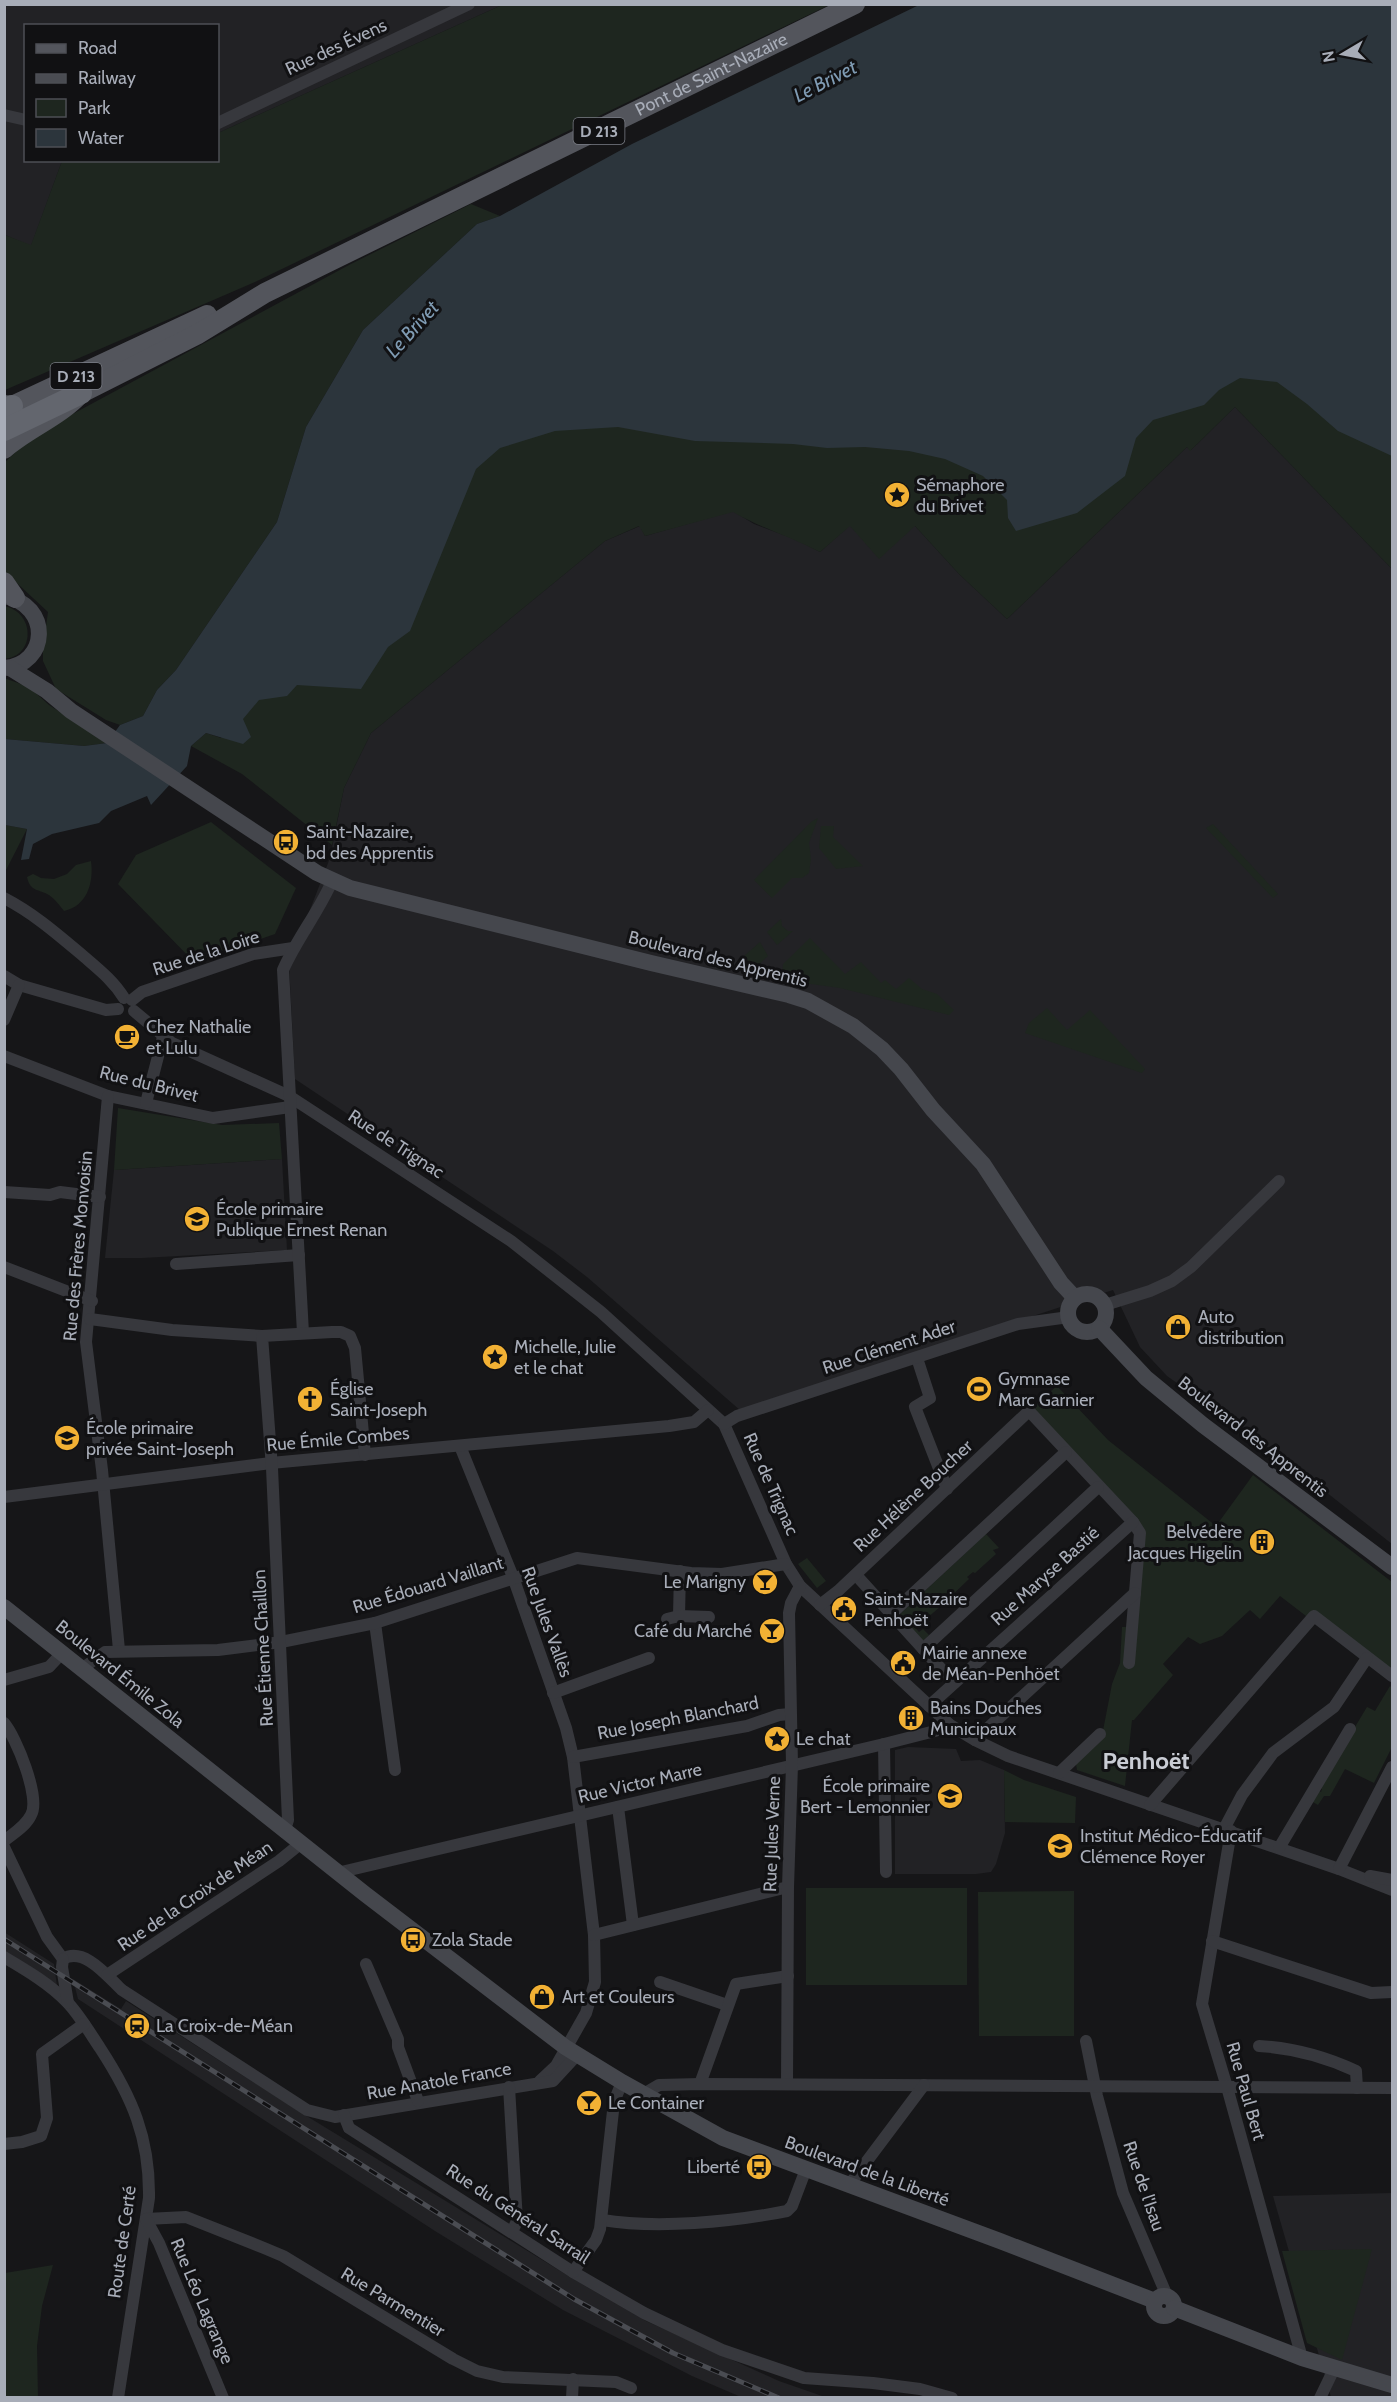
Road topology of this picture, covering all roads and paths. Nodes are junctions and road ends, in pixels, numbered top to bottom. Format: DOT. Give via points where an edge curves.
graph roads {
  1 [pos="469,4"];
  2 [pos="855,4"];
  3 [pos="4,115"];
  4 [pos="24,120"];
  5 [pos="219,123"];
  6 [pos="265,293"];
  7 [pos="81,393"];
  8 [pos="7,407"];
  9 [pos="4,430"];
  10 [pos="4,449"];
  11 [pos="8,592"];
  12 [pos="34,651"];
  13 [pos="7,668"];
  14 [pos="47,691"];
  15 [pos="333,879"];
  16 [pos="4,898"];
  17 [pos="293,948"];
  18 [pos="4,976"];
  19 [pos="19,985"];
  20 [pos="127,1004"];
  21 [pos="4,1020"];
  22 [pos="163,1037"];
  23 [pos="4,1056"];
  24 [pos="108,1096"];
  25 [pos="289,1102"];
  26 [pos="146,1103"];
  27 [pos="1279,1181"];
  28 [pos="4,1192"];
  29 [pos="100,1197"];
  30 [pos="298,1255"];
  31 [pos="176,1264"];
  32 [pos="4,1267"];
  33 [pos="1075,1298"];
  34 [pos="92,1301"];
  35 [pos="1105,1305"];
  36 [pos="1069,1317"];
  37 [pos="90,1319"];
  38 [pos="1099,1328"];
  39 [pos="303,1333"];
  40 [pos="262,1336"];
  41 [pos="917,1358"];
  42 [pos="708,1410"];
  43 [pos="724,1424"];
  44 [pos="460,1446"];
  45 [pos="1066,1452"];
  46 [pos="365,1455"];
  47 [pos="272,1463"];
  48 [pos="103,1485"];
  49 [pos="1098,1487"];
  50 [pos="947,1489"];
  51 [pos="4,1497"];
  52 [pos="1132,1522"];
  53 [pos="786,1564"];
  54 [pos="1392,1567"];
  55 [pos="680,1571"];
  56 [pos="856,1575"];
  57 [pos="513,1577"];
  58 [pos="800,1586"];
  59 [pos="1135,1593"];
  60 [pos="820,1605"];
  61 [pos="4,1607"];
  62 [pos="891,1614"];
  63 [pos="709,1617"];
  64 [pos="375,1623"];
  65 [pos="281,1642"];
  66 [pos="923,1649"];
  67 [pos="119,1650"];
  68 [pos="63,1652"];
  69 [pos="649,1658"];
  70 [pos="1367,1658"];
  71 [pos="1130,1664"];
  72 [pos="83,1668"];
  73 [pos="1392,1676"];
  74 [pos="4,1680"];
  75 [pos="954,1683"];
  76 [pos="553,1693"];
  77 [pos="929,1706"];
  78 [pos="790,1714"];
  79 [pos="4,1723"];
  80 [pos="951,1725"];
  81 [pos="1350,1729"];
  82 [pos="1100,1734"];
  83 [pos="975,1740"];
  84 [pos="884,1744"];
  85 [pos="573,1757"];
  86 [pos="792,1765"];
  87 [pos="1392,1767"];
  88 [pos="395,1770"];
  89 [pos="1059,1773"];
  90 [pos="1150,1805"];
  91 [pos="618,1807"];
  92 [pos="579,1816"];
  93 [pos="1228,1830"];
  94 [pos="284,1832"];
  95 [pos="4,1841"];
  96 [pos="300,1844"];
  97 [pos="4,1847"];
  98 [pos="1279,1848"];
  99 [pos="1339,1869"];
  100 [pos="886,1872"];
  101 [pos="337,1873"];
  102 [pos="1392,1881"];
  103 [pos="788,1887"];
  104 [pos="1392,1890"];
  105 [pos="633,1925"];
  106 [pos="594,1935"];
  107 [pos="1212,1941"];
  108 [pos="4,1957"];
  109 [pos="63,1959"];
  110 [pos="366,1964"];
  111 [pos="108,1976"];
  112 [pos="788,1976"];
  113 [pos="660,1982"];
  114 [pos="1392,1992"];
  115 [pos="68,2003"];
  116 [pos="727,2005"];
  117 [pos="84,2024"];
  118 [pos="1086,2041"];
  119 [pos="1259,2046"];
  120 [pos="571,2051"];
  121 [pos="622,2082"];
  122 [pos="700,2084"];
  123 [pos="787,2084"];
  124 [pos="924,2085"];
  125 [pos="673,2086"];
  126 [pos="1095,2086"];
  127 [pos="509,2087"];
  128 [pos="1227,2087"];
  129 [pos="1358,2088"];
  130 [pos="1392,2088"];
  131 [pos="642,2095"];
  132 [pos="418,2101"];
  133 [pos="664,2106"];
  134 [pos="344,2115"];
  135 [pos="4,2144"];
  136 [pos="806,2169"];
  137 [pos="849,2186"];
  138 [pos="146,2219"];
  139 [pos="602,2220"];
  140 [pos="512,2232"];
  141 [pos="573,2272"];
  142 [pos="1166,2302"];
  143 [pos="1302,2358"];
  144 [pos="1334,2368"];
  145 [pos="573,2379"];
  146 [pos="1392,2385"];
  147 [pos="631,2388"];
  148 [pos="118,2397"];
  149 [pos="223,2397"];
  150 [pos="572,2397"];
  151 [pos="952,2397"];
  152 [pos="1320,2397"];
  1 -- 5 [label="street, Rue des Évens"];
  2 -- 6 [label="main road, Pont de Saint-Nazaire / D 213"];
  3 -- 4 [label="street"];
  6 -- 7 [label="main road, D 213" via="198,334"];
  6 -- 8 [label="main road, D 213" via="230,304"];
  7 -- 9 [label="highway, D 213"];
  7 -- 10 [label="main road" via="67,408"];
  11 -- 12 [label="main road" via="35,615 39,627"];
  12 -- 13 [label="main road" via="28,659"];
  12 -- 14 [label="main road" via="37,670"];
  13 -- 14 [label="main road, Boulevard des Apprentis"];
  14 -- 15 [label="main road, Boulevard des Apprentis" via="87,722 317,873"];
  15 -- 17 [label="street"];
  15 -- 33 [label="main road, Boulevard des Apprentis" via="358,890 789,995 833,1014 882,1049 983,1164 1061,1283"];
  16 -- 20 [label="street, Rue de Trignac" via="30,911 58,934 115,984"];
  17 -- 20 [label="street, Rue de la Loire" via="253,954 142,992"];
  17 -- 25 [label="street" via="283,970"];
  18 -- 19 [label="street"];
  19 -- 20 [label="street" via="106,1010"];
  19 -- 21 [label="street"];
  20 -- 22 [label="street, Rue de Trignac"];
  22 -- 25 [label="street, Rue de Trignac"];
  22 -- 26 [label="street"];
  23 -- 24 [label="street, Rue du Brivet"];
  24 -- 26 [label="street, Rue du Brivet"];
  24 -- 29 [label="street, Rue des Frères Monvoisin"];
  25 -- 26 [label="street, Rue du Brivet" via="213,1118"];
  25 -- 30 [label="street"];
  25 -- 42 [label="street, Rue de Trignac" via="511,1241 601,1312"];
  27 -- 35 [label="street" via="1172,1281"];
  28 -- 29 [label="street"];
  29 -- 34 [label="street, Rue des Frères Monvoisin"];
  30 -- 31 [label="street"];
  30 -- 39 [label="street"];
  32 -- 34 [label="street"];
  33 -- 35 [label="main road" via="1091,1294"];
  33 -- 36 [label="main road" via="1069,1306"];
  34 -- 37 [label="street, Rue des Frères Monvoisin"];
  35 -- 38 [label="main road" via="1106,1317"];
  36 -- 38 [label="main road" via="1081,1330"];
  36 -- 41 [label="street, Rue Clément Ader" via="1018,1324"];
  37 -- 40 [label="street"];
  37 -- 48 [label="street, Rue des Frères Monvoisin" via="86,1342"];
  38 -- 54 [label="main road, Boulevard des Apprentis" via="1146,1378 1203,1425"];
  39 -- 40 [label="street"];
  39 -- 46 [label="street" via="341,1332 350,1336 355,1348"];
  40 -- 47 [label="street, Rue Étienne Chaillon"];
  41 -- 43 [label="street, Rue Clément Ader" via="737,1416"];
  41 -- 50 [label="street" via="930,1398 915,1407"];
  42 -- 43 [label="street, Rue de Trignac"];
  42 -- 44 [label="street, Rue Émile Combes" via="687,1424"];
  43 -- 53 [label="street, Rue de Trignac"];
  44 -- 46 [label="street, Rue Émile Combes"];
  44 -- 57 [label="street, Rue Jules Vallès"];
  45 -- 49 [label="street"];
  45 -- 50 [label="street, Rue Hélène Boucher" via="1029,1411"];
  45 -- 62 [label="street"];
  46 -- 47 [label="street, Rue Émile Combes"];
  47 -- 48 [label="street, Rue Émile Combes"];
  47 -- 65 [label="street, Rue Étienne Chaillon"];
  48 -- 51 [label="street, Rue Émile Combes"];
  48 -- 67 [label="street, Rue des Frères Monvoisin"];
  49 -- 52 [label="street"];
  49 -- 66 [label="street"];
  50 -- 56 [label="street, Rue Hélène Boucher"];
  52 -- 59 [label="street" via="1140,1533"];
  52 -- 75 [label="street, Rue Maryse Bastié"];
  53 -- 55 [label="street, Rue Édouard Vaillant" via="722,1574"];
  53 -- 58 [label="street, Rue de Trignac"];
  55 -- 57 [label="street, Rue Édouard Vaillant" via="577,1558"];
  55 -- 63 [label="street" via="673,1618"];
  56 -- 60 [label="street, Rue Hélène Boucher"];
  56 -- 62 [label="street"];
  57 -- 64 [label="street, Rue Édouard Vaillant"];
  57 -- 76 [label="street, Rue Jules Vallès"];
  58 -- 60 [label="street, Rue de Trignac"];
  58 -- 78 [label="street, Rue Jules Verne" via="789,1613"];
  59 -- 71 [label="street"];
  59 -- 83 [label="street"];
  60 -- 77 [label="street, Rue de Trignac"];
  61 -- 68 [label="main road, Boulevard Émile Zola"];
  62 -- 66 [label="street"];
  64 -- 65 [label="street, Rue Édouard Vaillant"];
  64 -- 88 [label="street"];
  65 -- 67 [label="street, Rue Édouard Vaillant" via="218,1650"];
  65 -- 94 [label="street, Rue Étienne Chaillon" via="288,1820"];
  66 -- 75 [label="street"];
  67 -- 72 [label="street, Rue Édouard Vaillant" via="105,1652"];
  68 -- 72 [label="main road, Boulevard Émile Zola"];
  68 -- 74 [label="street" via="49,1667"];
  69 -- 76 [label="street"];
  70 -- 73 [label="street"];
  70 -- 90 [label="street" via="1314,1616"];
  70 -- 93 [label="street, Rue Paul Bert" via="1334,1707 1273,1753 1242,1796"];
  72 -- 94 [label="main road, Boulevard Émile Zola"];
  75 -- 77 [label="street, Rue Maryse Bastié"];
  76 -- 85 [label="street, Rue Jules Vallès"];
  77 -- 80 [label="street, Rue de Trignac"];
  78 -- 85 [label="street, Rue Joseph Blanchard" via="747,1726"];
  78 -- 86 [label="street, Rue Jules Verne"];
  79 -- 95 [label="street" via="32,1785 33,1799 33,1814"];
  80 -- 83 [label="street, Rue de Trignac"];
  80 -- 84 [label="street, Rue Victor Marre"];
  81 -- 98 [label="street"];
  82 -- 89 [label="street"];
  83 -- 89 [label="street, Rue de Trignac"];
  84 -- 86 [label="street, Rue Victor Marre"];
  84 -- 100 [label="street"];
  85 -- 92 [label="street, Rue Jules Vallès"];
  86 -- 91 [label="street, Rue Victor Marre"];
  86 -- 103 [label="street, Rue Jules Verne"];
  87 -- 99 [label="street"];
  89 -- 90 [label="street, Rue de Trignac"];
  90 -- 93 [label="street, Rue de Trignac"];
  91 -- 92 [label="street, Rue Victor Marre"];
  91 -- 105 [label="street"];
  92 -- 101 [label="street, Rue Victor Marre"];
  92 -- 106 [label="street, Rue Jules Vallès"];
  93 -- 98 [label="street, Rue de Trignac"];
  93 -- 107 [label="street, Rue Paul Bert"];
  94 -- 96 [label="main road, Boulevard Émile Zola"];
  96 -- 101 [label="main road, Boulevard Émile Zola"];
  96 -- 111 [label="street, Rue de la Croix de Méan"];
  97 -- 109 [label="street" via="47,1937"];
  98 -- 99 [label="street, Rue de Trignac"];
  99 -- 102 [label="street, Rue de Trignac"];
  99 -- 104 [label="street, Rue de Trignac"];
  101 -- 120 [label="main road, Boulevard de la Liberté"];
  103 -- 105 [label="street"];
  103 -- 112 [label="street, Rue Jules Verne"];
  105 -- 106 [label="street"];
  106 -- 120 [label="street, Rue Anatole France" via="595,1982"];
  107 -- 114 [label="street" via="1371,1993"];
  107 -- 128 [label="street, Rue Paul Bert" via="1202,2004"];
  108 -- 115 [label="street, Route de Certé" via="39,1978"];
  109 -- 111 [label="street" via="81,1957"];
  109 -- 115 [label="street"];
  110 -- 132 [label="street" via="398,2039"];
  111 -- 134 [label="street" via="122,1990 307,2110 335,2117"];
  112 -- 116 [label="street" via="736,1984"];
  112 -- 123 [label="street, Rue Jules Verne"];
  113 -- 116 [label="street"];
  115 -- 117 [label="street, Route de Certé"];
  116 -- 122 [label="street"];
  117 -- 135 [label="street" via="42,2054 47,2118 41,2136"];
  117 -- 138 [label="street, Route de Certé" via="123,2084 136,2112 149,2170"];
  118 -- 126 [label="street, Rue de l'Isau"];
  119 -- 129 [label="street" via="1299,2050 1332,2059 1356,2071"];
  120 -- 121 [label="main road, Boulevard de la Liberté"];
  120 -- 127 [label="street, Rue Anatole France" via="553,2080"];
  121 -- 131 [label="main road, Boulevard de la Liberté"];
  121 -- 139 [label="street" via="614,2102"];
  122 -- 123 [label="street"];
  122 -- 125 [label="street"];
  123 -- 124 [label="street"];
  124 -- 126 [label="street"];
  124 -- 137 [label="street"];
  125 -- 131 [label="street" via="659,2085"];
  125 -- 133 [label="street"];
  126 -- 128 [label="street"];
  126 -- 142 [label="street, Rue de l'Isau" via="1123,2193"];
  127 -- 132 [label="street, Rue Anatole France"];
  127 -- 140 [label="street" via="517,2221"];
  128 -- 129 [label="street"];
  128 -- 143 [label="street, Rue Paul Bert"];
  129 -- 130 [label="street"];
  131 -- 133 [label="main road, Boulevard de la Liberté"];
  132 -- 134 [label="street, Rue Anatole France"];
  133 -- 136 [label="main road, Boulevard de la Liberté" via="723,2138"];
  134 -- 140 [label="street, Rue du Général Sarrail" via="349,2128"];
  136 -- 137 [label="main road, Boulevard de la Liberté"];
  136 -- 139 [label="street" via="787,2211 707,2221"];
  137 -- 142 [label="main road, Boulevard de la Liberté"];
  138 -- 145 [label="street, Rue Parmentier" via="186,2217 273,2252 477,2371 503,2377"];
  138 -- 148 [label="street, Route de Certé"];
  138 -- 149 [label="street, Rue Léo Lagrange"];
  139 -- 141 [label="street" via="596,2240"];
  140 -- 141 [label="street, Rue du Général Sarrail"];
  141 -- 151 [label="street, Rue du Général Sarrail" via="644,2313 722,2350 804,2378 885,2384"];
  142 -- 143 [label="main road, Boulevard de la Liberté"];
  143 -- 144 [label="main road, Boulevard de la Liberté"];
  144 -- 146 [label="main road, Boulevard de la Liberté"];
  144 -- 152 [label="street"];
  145 -- 147 [label="street, Rue Parmentier" via="616,2382"];
  145 -- 150 [label="street"];
}
